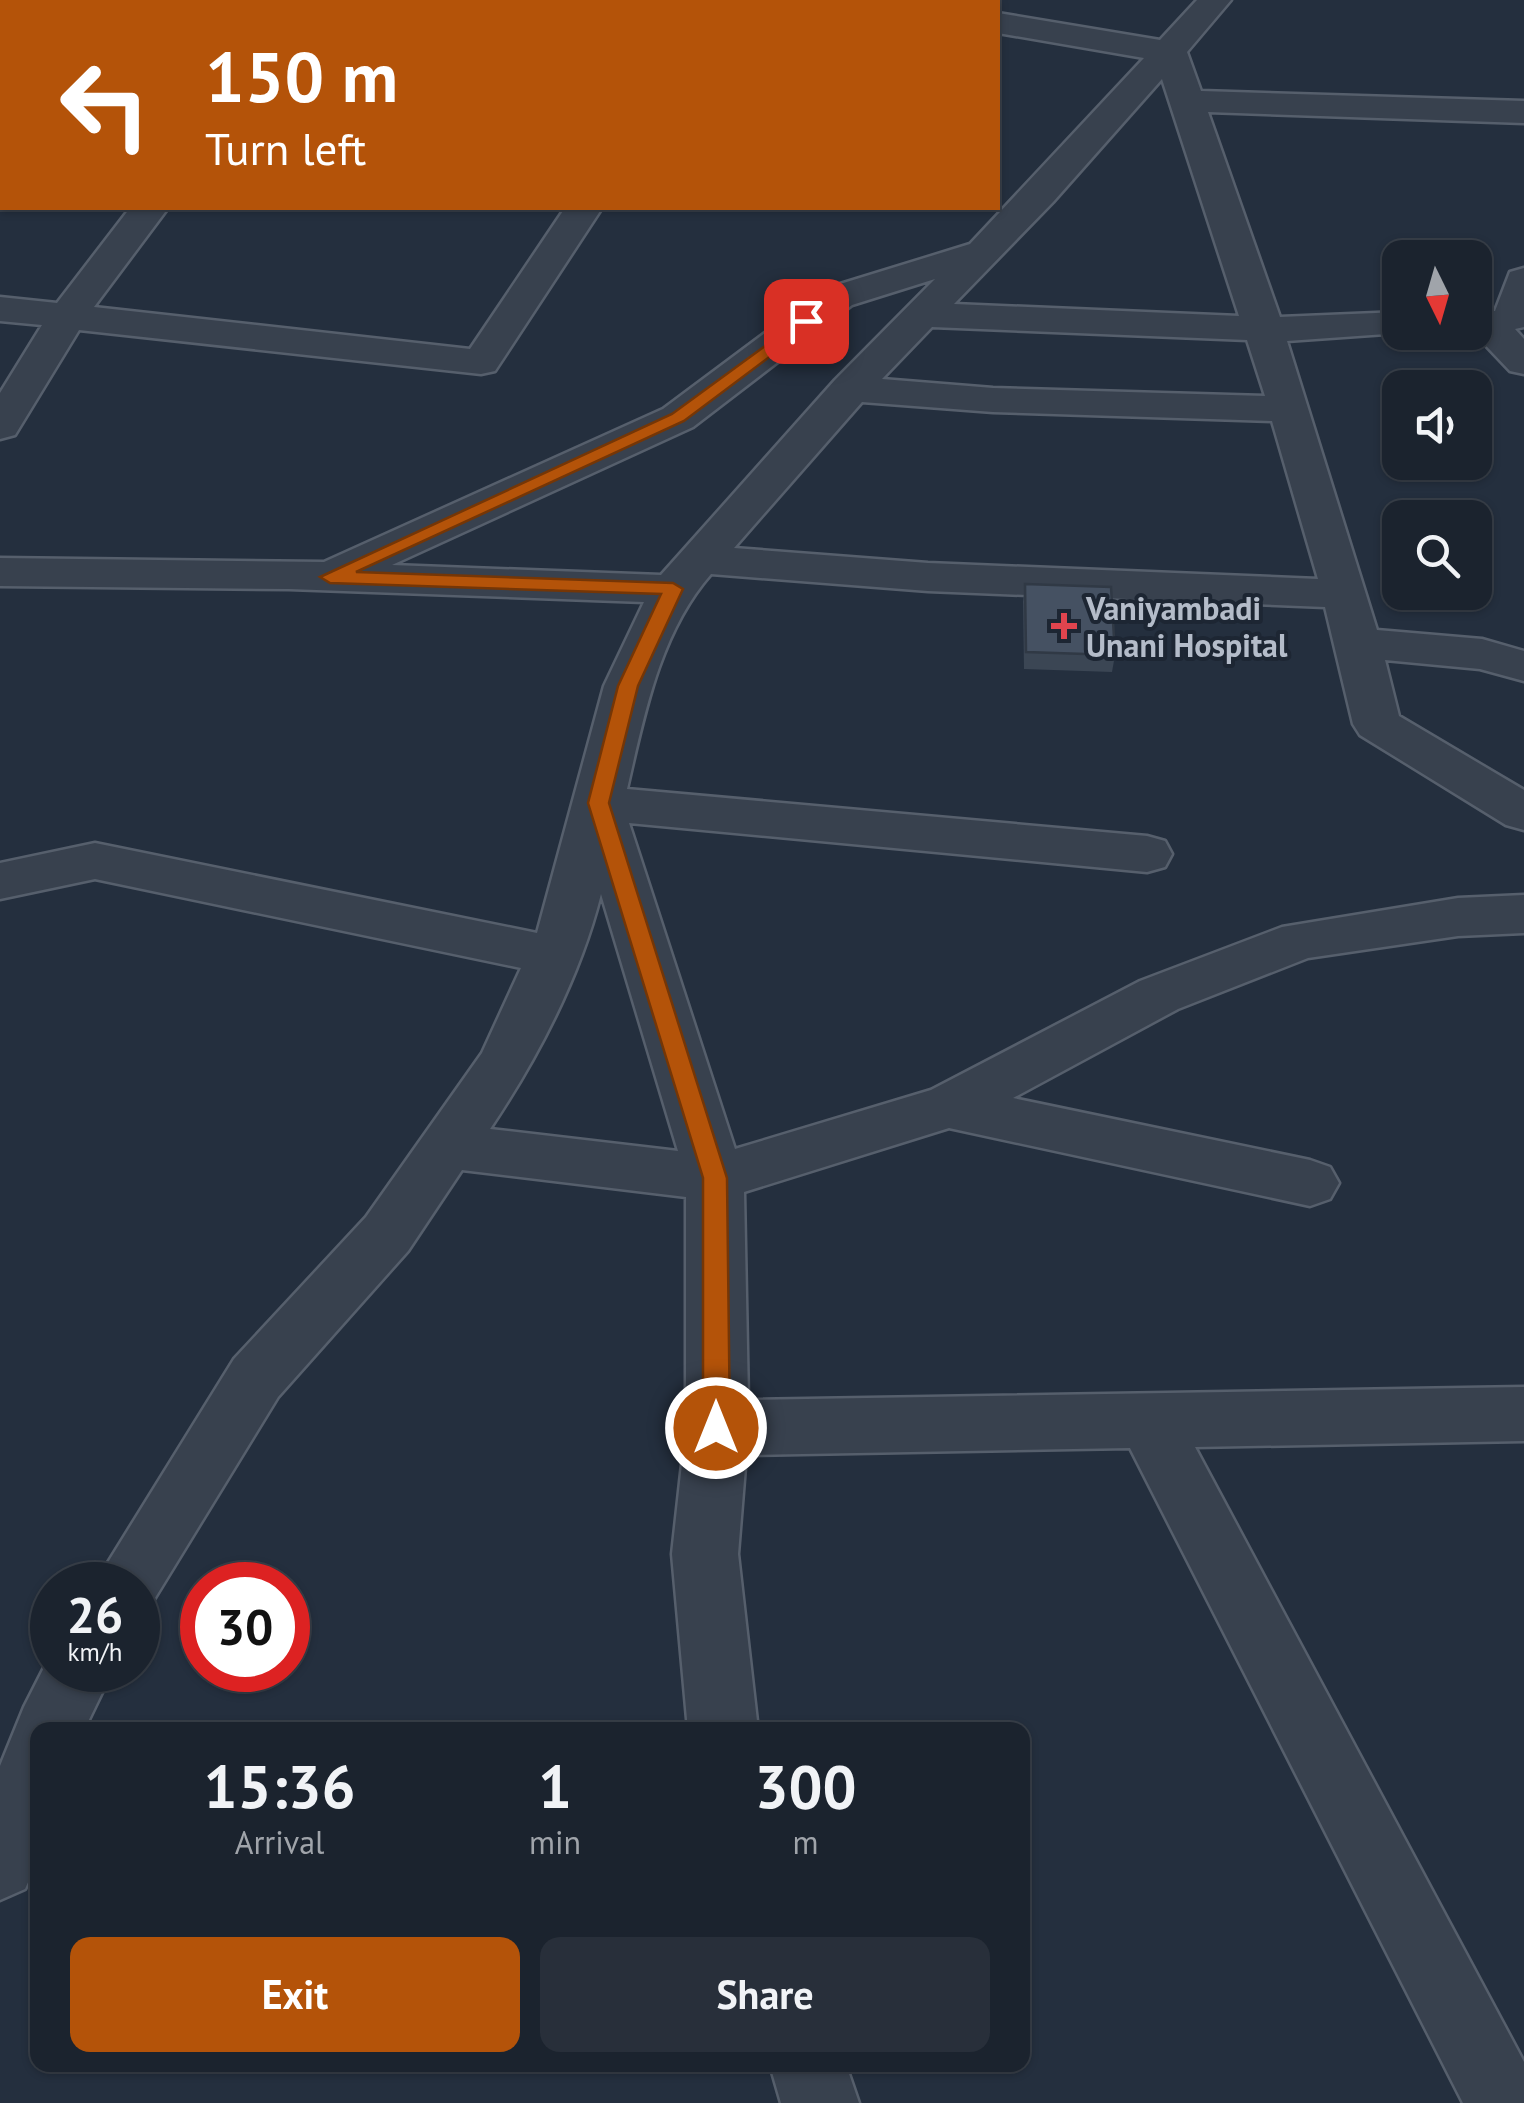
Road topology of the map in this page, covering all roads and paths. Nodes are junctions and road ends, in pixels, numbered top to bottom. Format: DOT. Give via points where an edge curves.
graph roads {
  1 [pos="1215,0"];
  2 [pos="1000,22"];
  3 [pos="1170,52"];
  4 [pos="1186,100"];
  5 [pos="1524,112"];
  6 [pos="147,210"];
  7 [pos="582,210"];
  8 [pos="1006,210"];
  9 [pos="983,252"];
  10 [pos="1524,280"];
  11 [pos="0,310"];
  12 [pos="921,315"];
  13 [pos="67,317"];
  14 [pos="1499,319"];
  15 [pos="1382,325"];
  16 [pos="1263,329"];
  17 [pos="1524,362"];
  18 [pos="850,389"];
  19 [pos="1289,409"];
  20 [pos="0,426"];
  21 [pos="0,572"];
  22 [pos="686,574"];
  23 [pos="330,577"];
  24 [pos="1345,594"];
  25 [pos="1358,643"];
  26 [pos="1524,666"];
  27 [pos="598,803"];
  28 [pos="1524,813"];
  29 [pos="1146,854"];
  30 [pos="0,880"];
  31 [pos="1524,914"];
  32 [pos="553,955"];
  33 [pos="949,1106"];
  34 [pos="448,1146"];
  35 [pos="715,1178"];
  36 [pos="1310,1183"];
  37 [pos="1524,1414"];
  38 [pos="1148,1420"];
  39 [pos="716,1428"];
  40 [pos="141,1562"];
  41 [pos="67,1692"];
  42 [pos="52,1722"];
  43 [pos="722,1722"];
  44 [pos="30,1780"];
  45 [pos="0,1864"];
  46 [pos="810,2072"];
  47 [pos="820,2103"];
  48 [pos="1504,2103"];
  1 -- 3 [label="street"];
  2 -- 3 [label="street"];
  3 -- 4 [label="street"];
  3 -- 8 [label="street"];
  4 -- 5 [label="street"];
  4 -- 16 [label="street"];
  6 -- 13 [label="street"];
  7 -- 13 [label="street" via="481,362"];
  8 -- 9 [label="street"];
  9 -- 12 [label="street"];
  9 -- 23 [label="street" via="838,297 678,418"];
  10 -- 14 [label="street"];
  11 -- 13 [label="street"];
  12 -- 16 [label="street"];
  12 -- 18 [label="street"];
  13 -- 20 [label="street"];
  14 -- 17 [label="street"];
  15 -- 16 [label="street"];
  16 -- 19 [label="street"];
  18 -- 19 [label="street"];
  18 -- 22 [label="street"];
  19 -- 24 [label="street"];
  21 -- 23 [label="street"];
  22 -- 23 [label="street"];
  22 -- 24 [label="street"];
  22 -- 27 [label="street" via="628,686"];
  24 -- 25 [label="street"];
  25 -- 26 [label="street" via="1482,654"];
  25 -- 28 [label="street" via="1376,724"];
  27 -- 29 [label="street"];
  27 -- 32 [label="street"];
  27 -- 35 [label="street"];
  30 -- 32 [label="street" via="95,861"];
  31 -- 33 [label="street" via="1458,916 1300,940 1159,996"];
  32 -- 34 [label="street" via="505,1064"];
  33 -- 35 [label="street"];
  33 -- 36 [label="street"];
  34 -- 35 [label="street"];
  34 -- 40 [label="street" via="387,1234 256,1378"];
  35 -- 39 [label="street"];
  37 -- 38 [label="street"];
  38 -- 39 [label="street"];
  38 -- 48 [label="street"];
  39 -- 43 [label="street" via="706,1554"];
  41 -- 42 [label="street"];
  44 -- 45 [label="street"];
  46 -- 47 [label="street"];
}
